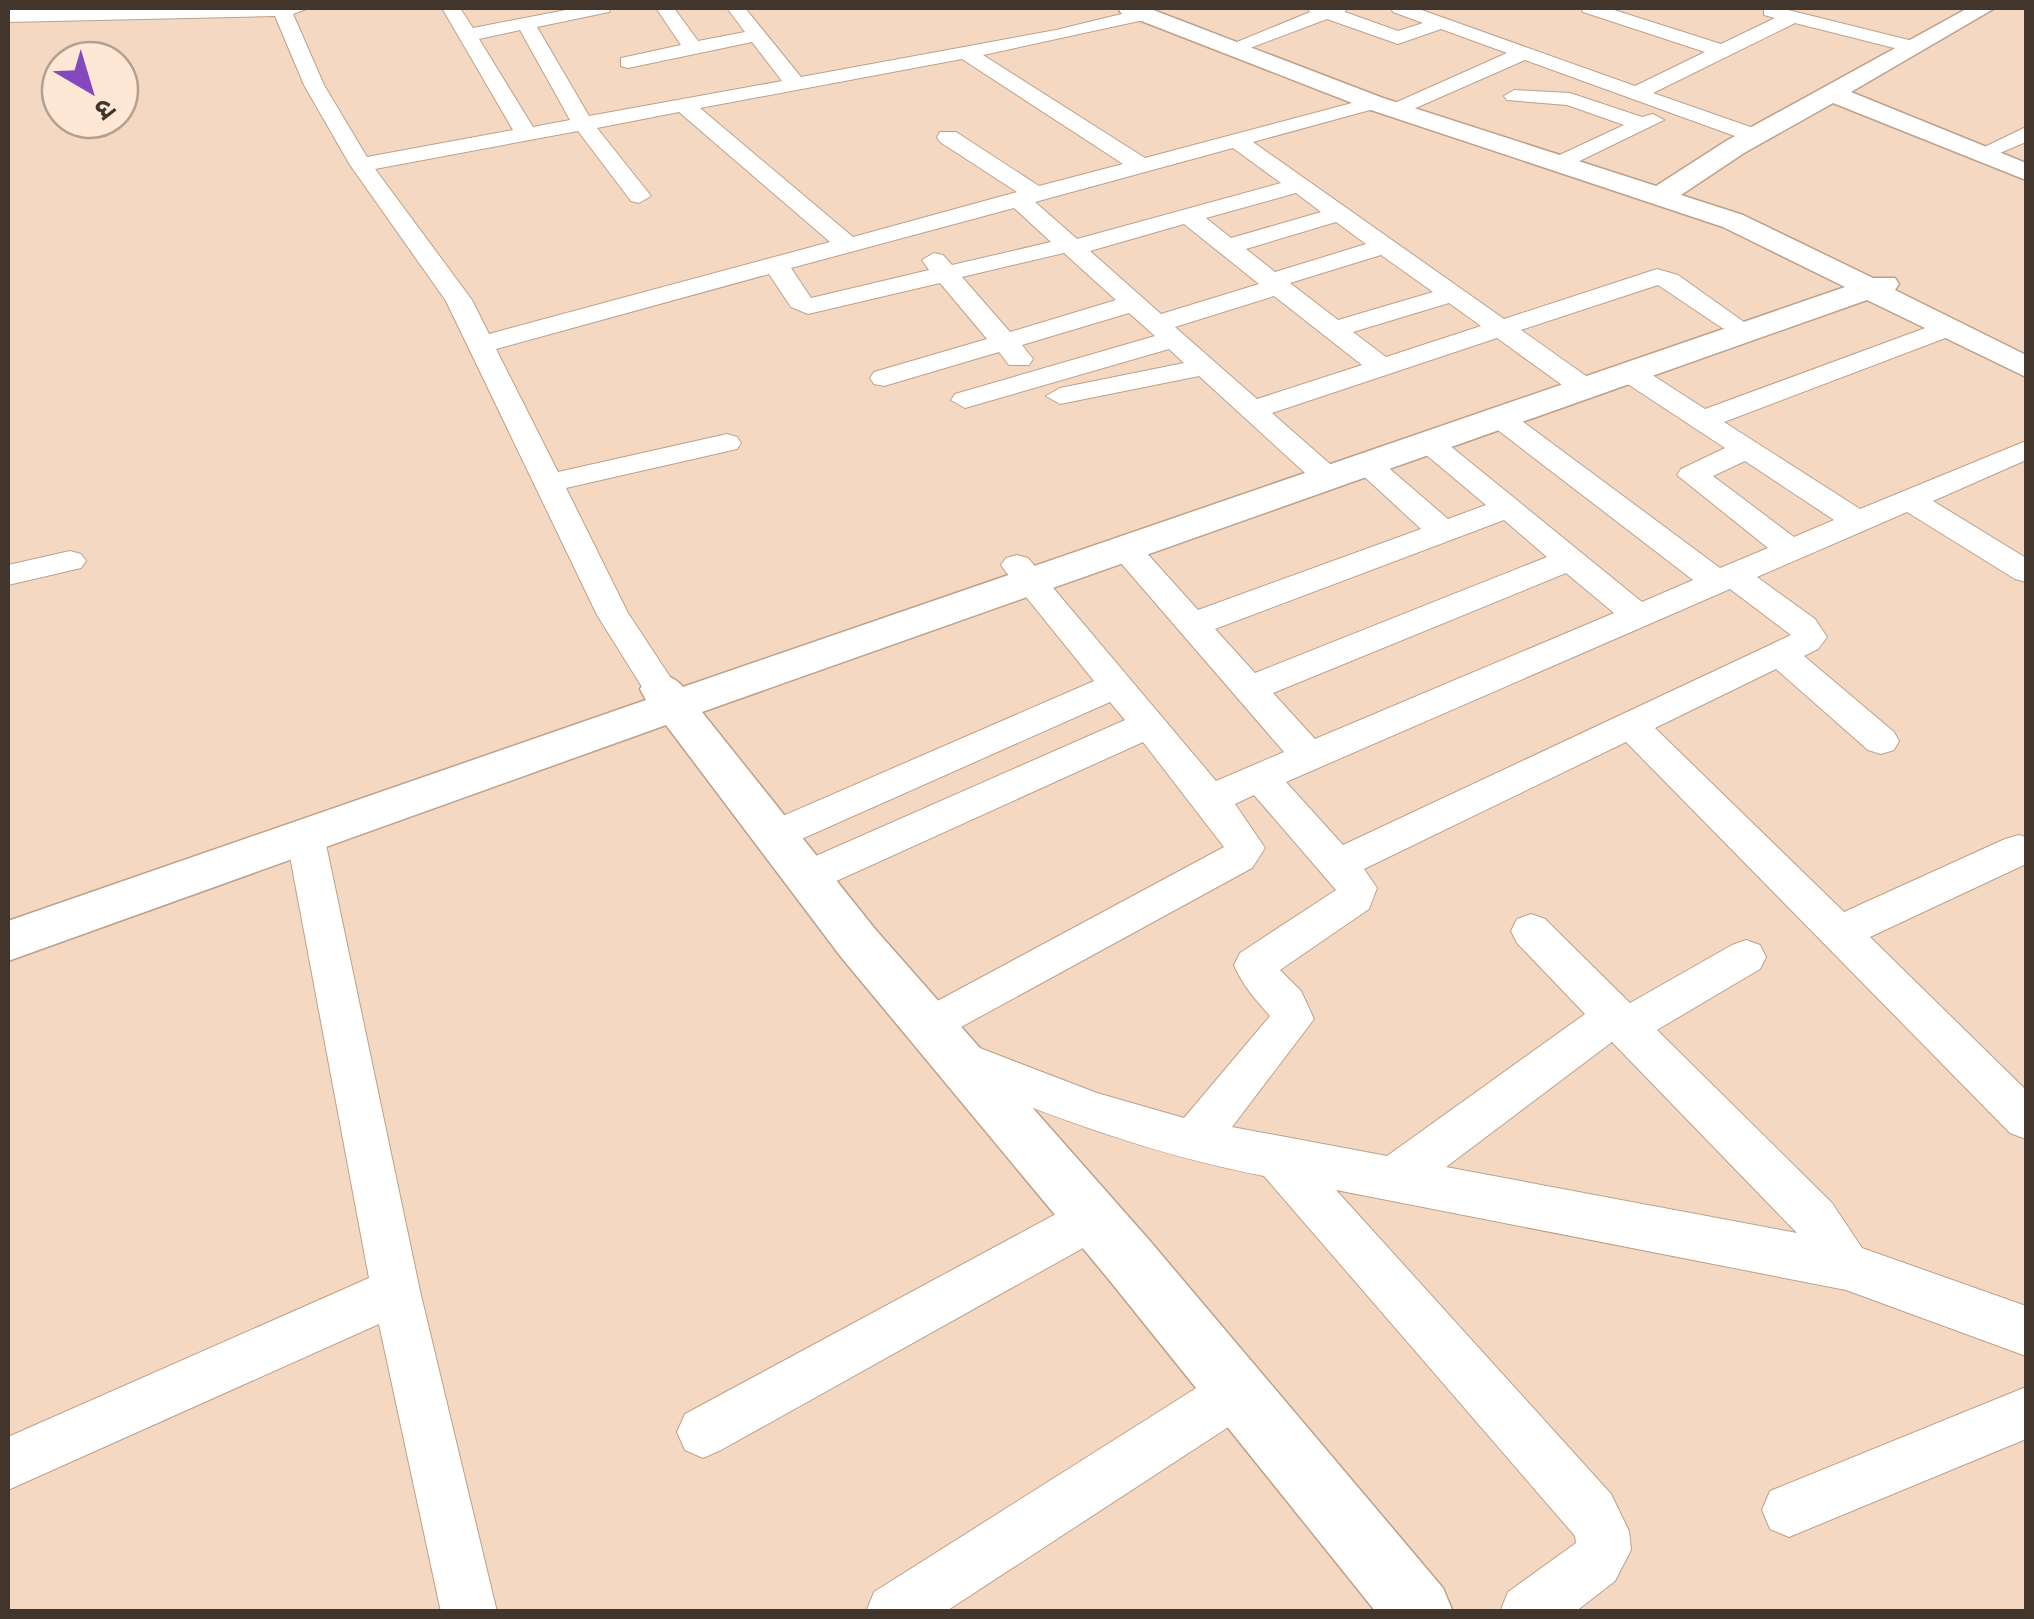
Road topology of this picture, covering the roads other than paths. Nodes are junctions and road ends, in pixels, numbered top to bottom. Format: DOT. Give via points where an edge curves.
graph roads {
  1 [pos="451,8"];
  2 [pos="598,8"];
  3 [pos="666,8"];
  4 [pos="736,8"];
  5 [pos="1400,8"];
  6 [pos="1590,8"];
  7 [pos="1758,8"];
  8 [pos="1984,8"];
  9 [pos="288,9"];
  10 [pos="1327,9"];
  11 [pos="1137,11"];
  12 [pos="1478,14"];
  13 [pos="8,16"];
  14 [pos="1794,16"];
  15 [pos="1618,17"];
  16 [pos="525,23"];
  17 [pos="1447,25"];
  18 [pos="1593,31"];
  19 [pos="468,35"];
  20 [pos="756,35"];
  21 [pos="1914,46"];
  22 [pos="694,48"];
  23 [pos="1230,48"];
  24 [pos="1723,51"];
  25 [pos="966,53"];
  26 [pos="1525,53"];
  27 [pos="1654,53"];
  28 [pos="1691,67"];
  29 [pos="634,71"];
  30 [pos="794,82"];
  31 [pos="1636,93"];
  32 [pos="1831,93"];
  33 [pos="1514,96"];
  34 [pos="682,104"];
  35 [pos="1384,107"];
  36 [pos="1678,108"];
  37 [pos="582,122"];
  38 [pos="1643,125"];
  39 [pos="525,132"];
  40 [pos="2026,134"];
  41 [pos="1754,136"];
  42 [pos="948,138"];
  43 [pos="1238,141"];
  44 [pos="1981,154"];
  45 [pos="1559,164"];
  46 [pos="361,165"];
  47 [pos="1143,167"];
  48 [pos="2026,172"];
  49 [pos="1300,186"];
  50 [pos="639,196"];
  51 [pos="1660,196"];
  52 [pos="1028,198"];
  53 [pos="1340,214"];
  54 [pos="1188,216"];
  55 [pos="908,230"];
  56 [pos="850,246"];
  57 [pos="1227,246"];
  58 [pos="1385,246"];
  59 [pos="1070,247"];
  60 [pos="776,265"];
  61 [pos="947,276"];
  62 [pos="1859,279"];
  63 [pos="1274,284"];
  64 [pos="1452,294"];
  65 [pos="1134,303"];
  66 [pos="1731,322"];
  67 [pos="1500,328"];
  68 [pos="1947,328"];
  69 [pos="1334,330"];
  70 [pos="1166,332"];
  71 [pos="1004,342"];
  72 [pos="479,345"];
  73 [pos="2026,352"];
  74 [pos="1205,367"];
  75 [pos="1381,367"];
  76 [pos="2026,367"];
  77 [pos="1630,374"];
  78 [pos="884,378"];
  79 [pos="1037,380"];
  80 [pos="1578,383"];
  81 [pos="1060,396"];
  82 [pos="965,400"];
  83 [pos="1253,410"];
  84 [pos="1500,418"];
  85 [pos="1702,420"];
  86 [pos="727,442"];
  87 [pos="1428,442"];
  88 [pos="1746,449"];
  89 [pos="2026,450"];
  90 [pos="1995,463"];
  91 [pos="1366,464"];
  92 [pos="1320,470"];
  93 [pos="2026,481"];
  94 [pos="547,483"];
  95 [pos="1909,500"];
  96 [pos="1508,508"];
  97 [pos="1858,522"];
  98 [pos="1444,532"];
  99 [pos="1124,547"];
  100 [pos="1791,550"];
  101 [pos="1570,559"];
  102 [pos="70,561"];
  103 [pos="2021,562"];
  104 [pos="1023,572"];
  105 [pos="8,575"];
  106 [pos="1725,579"];
  107 [pos="1638,616"];
  108 [pos="1192,624"];
  109 [pos="1779,653"];
  110 [pos="1118,685"];
  111 [pos="1249,690"];
  112 [pos="668,697"];
  113 [pos="1149,724"];
  114 [pos="1629,724"];
  115 [pos="1881,741"];
  116 [pos="1308,756"];
  117 [pos="1260,777"];
  118 [pos="1210,799"];
  119 [pos="306,835"];
  120 [pos="775,835"];
  121 [pos="2019,850"];
  122 [pos="1337,864"];
  123 [pos="807,877"];
  124 [pos="8,918"];
  125 [pos="1531,930"];
  126 [pos="1839,933"];
  127 [pos="8,940"];
  128 [pos="1746,957"];
  129 [pos="1621,1021"];
  130 [pos="943,1042"];
  131 [pos="2025,1116"];
  132 [pos="1193,1141"];
  133 [pos="1276,1158"];
  134 [pos="1392,1180"];
  135 [pos="1094,1218"];
  136 [pos="1846,1266"];
  137 [pos="396,1291"];
  138 [pos="2026,1331"];
  139 [pos="1238,1391"];
  140 [pos="2026,1414"];
  141 [pos="703,1432"];
  142 [pos="8,1464"];
  143 [pos="1789,1510"];
  144 [pos="470,1612"];
  145 [pos="894,1612"];
  146 [pos="1419,1612"];
  147 [pos="1528,1612"];
  1 -- 19 [label="street"];
  2 -- 16 [label="street"];
  2 -- 29 [label="street"];
  3 -- 22 [label="street"];
  4 -- 20 [label="street"];
  5 -- 17 [label="street"];
  6 -- 15 [label="street"];
  7 -- 14 [label="street"];
  8 -- 21 [label="street"];
  9 -- 13 [label="street"];
  9 -- 46 [label="street" via="314,85"];
  10 -- 17 [label="street" via="1398,38"];
  10 -- 23 [label="street"];
  11 -- 23 [label="street"];
  11 -- 25 [label="street"];
  12 -- 17 [label="street"];
  14 -- 21 [label="street"];
  14 -- 24 [label="street"];
  15 -- 18 [label="street"];
  15 -- 24 [label="street"];
  16 -- 19 [label="street"];
  16 -- 37 [label="street"];
  17 -- 26 [label="street"];
  19 -- 39 [label="street"];
  20 -- 22 [label="street"];
  20 -- 30 [label="street"];
  21 -- 32 [label="street"];
  22 -- 29 [label="street"];
  23 -- 35 [label="street"];
  24 -- 28 [label="street"];
  25 -- 30 [label="street"];
  25 -- 47 [label="street"];
  26 -- 31 [label="street"];
  26 -- 35 [label="street"];
  27 -- 28 [label="street"];
  28 -- 31 [label="street"];
  29 -- 34 [label="street"];
  29 -- 37 [label="street"];
  30 -- 34 [label="street"];
  31 -- 36 [label="street"];
  32 -- 41 [label="street"];
  32 -- 44 [label="street"];
  33 -- 38 [label="street" via="1570,99"];
  34 -- 56 [label="street"];
  35 -- 43 [label="street"];
  35 -- 45 [label="street"];
  36 -- 38 [label="street"];
  36 -- 41 [label="street"];
  37 -- 39 [label="street"];
  37 -- 50 [label="street"];
  38 -- 45 [label="street"];
  39 -- 46 [label="street"];
  40 -- 44 [label="street"];
  41 -- 51 [label="street"];
  42 -- 52 [label="street"];
  43 -- 47 [label="street"];
  43 -- 49 [label="street"];
  44 -- 48 [label="street"];
  45 -- 51 [label="street"];
  46 -- 72 [label="street" via="459,300"];
  47 -- 52 [label="street"];
  49 -- 53 [label="street"];
  49 -- 54 [label="street"];
  51 -- 62 [label="street"];
  52 -- 55 [label="street"];
  52 -- 59 [label="street"];
  53 -- 57 [label="street"];
  53 -- 58 [label="street"];
  54 -- 57 [label="street"];
  54 -- 59 [label="street"];
  55 -- 56 [label="street"];
  55 -- 61 [label="street"];
  56 -- 60 [label="street"];
  57 -- 63 [label="street"];
  58 -- 63 [label="street"];
  58 -- 64 [label="street"];
  59 -- 61 [label="street"];
  59 -- 65 [label="street"];
  60 -- 61 [label="street" via="808,306"];
  60 -- 72 [label="street"];
  61 -- 71 [label="street"];
  62 -- 66 [label="street"];
  62 -- 68 [label="street"];
  62 -- 73 [label="street"];
  62 -- 77 [label="street"];
  63 -- 69 [label="street"];
  63 -- 70 [label="street"];
  64 -- 67 [label="street"];
  64 -- 69 [label="street"];
  65 -- 70 [label="street"];
  65 -- 71 [label="street"];
  66 -- 67 [label="street" via="1657,276"];
  66 -- 80 [label="street"];
  67 -- 75 [label="street"];
  67 -- 80 [label="street"];
  68 -- 76 [label="street"];
  68 -- 85 [label="street"];
  69 -- 75 [label="street"];
  70 -- 74 [label="street"];
  70 -- 79 [label="street"];
  71 -- 78 [label="street"];
  71 -- 79 [label="street"];
  72 -- 94 [label="street"];
  74 -- 81 [label="street"];
  74 -- 83 [label="street"];
  75 -- 83 [label="street"];
  77 -- 80 [label="street"];
  77 -- 85 [label="street"];
  79 -- 82 [label="street"];
  80 -- 84 [label="street"];
  80 -- 92 [label="street"];
  83 -- 92 [label="street"];
  84 -- 87 [label="street"];
  84 -- 106 [label="street"];
  85 -- 88 [label="street"];
  86 -- 94 [label="street"];
  87 -- 91 [label="street"];
  87 -- 96 [label="street"];
  88 -- 97 [label="street"];
  88 -- 100 [label="street" via="1692,475"];
  89 -- 90 [label="street"];
  90 -- 93 [label="street"];
  90 -- 95 [label="street"];
  91 -- 92 [label="street"];
  91 -- 98 [label="street"];
  92 -- 99 [label="street"];
  92 -- 104 [label="street"];
  94 -- 112 [label="street" via="613,615"];
  95 -- 97 [label="street"];
  95 -- 103 [label="street"];
  96 -- 98 [label="street"];
  96 -- 101 [label="street"];
  97 -- 100 [label="street"];
  98 -- 108 [label="street"];
  99 -- 104 [label="street"];
  99 -- 108 [label="street"];
  100 -- 106 [label="street"];
  101 -- 107 [label="street"];
  101 -- 111 [label="street"];
  102 -- 105 [label="street"];
  104 -- 110 [label="street"];
  104 -- 112 [label="street"];
  106 -- 107 [label="street"];
  106 -- 109 [label="street" via="1808,632 1806,641"];
  107 -- 116 [label="street"];
  108 -- 111 [label="street"];
  109 -- 114 [label="street"];
  109 -- 115 [label="street"];
  110 -- 113 [label="street"];
  110 -- 120 [label="street"];
  111 -- 116 [label="street"];
  112 -- 119 [label="street"];
  112 -- 120 [label="street"];
  112 -- 124 [label="street"];
  113 -- 118 [label="street"];
  113 -- 123 [label="street"];
  114 -- 122 [label="street"];
  114 -- 126 [label="street"];
  116 -- 117 [label="street"];
  117 -- 118 [label="street"];
  117 -- 122 [label="street"];
  118 -- 130 [label="street" via="1244,852"];
  119 -- 127 [label="street"];
  119 -- 137 [label="street"];
  120 -- 123 [label="street"];
  121 -- 126 [label="street"];
  122 -- 132 [label="street" via="1357,888 1355,898 1255,965 1293,1019"];
  123 -- 130 [label="street"];
  125 -- 129 [label="street"];
  126 -- 131 [label="street"];
  128 -- 129 [label="street"];
  129 -- 134 [label="street"];
  129 -- 136 [label="street" via="1815,1219"];
  130 -- 132 [label="street" via="1094,1114"];
  130 -- 135 [label="street"];
  132 -- 133 [label="street"];
  133 -- 134 [label="street"];
  133 -- 147 [label="street" via="1592,1513 1604,1550"];
  134 -- 136 [label="street"];
  135 -- 139 [label="street"];
  135 -- 141 [label="street"];
  136 -- 138 [label="street"];
  137 -- 142 [label="street"];
  137 -- 144 [label="street"];
  139 -- 145 [label="street"];
  139 -- 146 [label="street"];
  140 -- 143 [label="street"];
}
